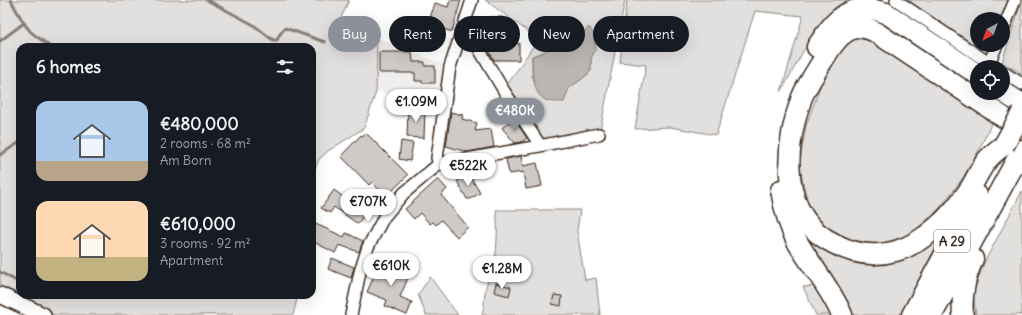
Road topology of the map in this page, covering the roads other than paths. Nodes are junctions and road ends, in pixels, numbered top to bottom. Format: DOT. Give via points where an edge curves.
graph roads {
  1 [pos="472,0"];
  2 [pos="896,0"];
  3 [pos="1015,0"];
  4 [pos="1010,12"];
  5 [pos="467,16"];
  6 [pos="455,52"];
  7 [pos="481,52"];
  8 [pos="972,60"];
  9 [pos="976,60"];
  10 [pos="1010,85"];
  11 [pos="1017,98"];
  12 [pos="1003,117"];
  13 [pos="599,134"];
  14 [pos="539,146"];
  15 [pos="1013,148"];
  16 [pos="439,164"];
  17 [pos="996,174"];
  18 [pos="0,295"];
  19 [pos="43,315"];
  20 [pos="351,315"];
  21 [pos="842,315"];
  22 [pos="912,315"];
  23 [pos="932,315"];
  24 [pos="963,315"];
  1 -- 5 [label="street"];
  2 -- 9 [label="street"];
  3 -- 4 [label="street"];
  6 -- 16 [label="street" via="450,67 437,158"];
  7 -- 14 [label="street"];
  8 -- 21 [label="highway" via="886,13 874,8 855,7 838,17 809,60 793,90 780,136 778,160 784,206 797,242"];
  10 -- 11 [label="street"];
  11 -- 15 [label="highway, A 29, bridge"];
  12 -- 17 [label="highway" via="877,33 866,28 853,28 834,42 810,80 803,95 791,141 791,182 794,198 805,220 827,241 858,253 878,255 913,244 933,231 969,190"];
  13 -- 14 [label="street"];
  14 -- 16 [label="street"];
  15 -- 17 [label="highway, A 29"];
  16 -- 20 [label="street" via="404,193 384,217 368,246"];
  17 -- 22 [label="highway, A 29"];
  17 -- 23 [label="highway, A 29"];
  17 -- 24 [label="highway" via="1001,206 968,270 963,290"];
  18 -- 19 [label="main road"];
}
